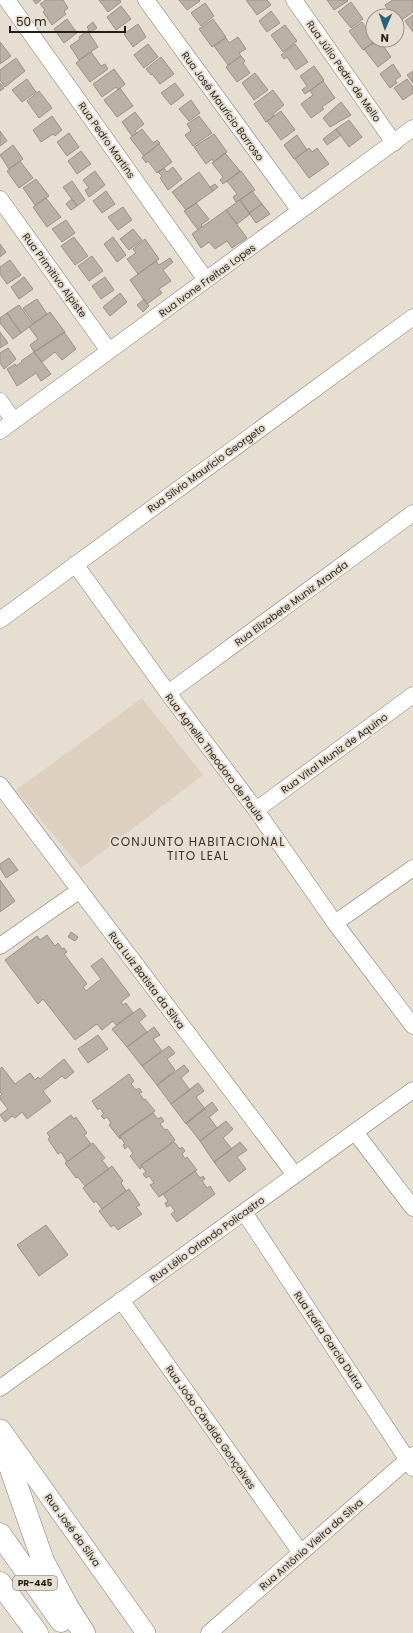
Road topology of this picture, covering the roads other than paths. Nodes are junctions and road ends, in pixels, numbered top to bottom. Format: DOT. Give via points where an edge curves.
graph roads {
  1 [pos="7,0"];
  2 [pos="146,0"];
  3 [pos="294,0"];
  4 [pos="413,128"];
  5 [pos="394,143"];
  6 [pos="0,199"];
  7 [pos="300,211"];
  8 [pos="206,280"];
  9 [pos="413,317"];
  10 [pos="109,351"];
  11 [pos="0,401"];
  12 [pos="14,421"];
  13 [pos="0,431"];
  14 [pos="413,513"];
  15 [pos="75,564"];
  16 [pos="0,620"];
  17 [pos="168,693"];
  18 [pos="413,695"];
  19 [pos="0,785"];
  20 [pos="256,810"];
  21 [pos="413,868"];
  22 [pos="80,890"];
  23 [pos="334,923"];
  24 [pos="0,946"];
  25 [pos="413,1026"];
  26 [pos="413,1090"];
  27 [pos="354,1132"];
  28 [pos="295,1175"];
  29 [pos="413,1208"];
  30 [pos="244,1212"];
  31 [pos="121,1300"];
  32 [pos="0,1388"];
  33 [pos="0,1428"];
  34 [pos="0,1438"];
  35 [pos="411,1461"];
  36 [pos="0,1534"];
  37 [pos="301,1553"];
  38 [pos="0,1582"];
  39 [pos="0,1610"];
  40 [pos="24,1633"];
  41 [pos="37,1633"];
  42 [pos="70,1633"];
  43 [pos="84,1633"];
  44 [pos="146,1633"];
  45 [pos="209,1633"];
  1 -- 8 [label="street, Rua Pedro Martins"];
  2 -- 7 [label="street, Rua José Maurício Barroso"];
  3 -- 5 [label="street, Rua Júlio Pedro de Mello"];
  4 -- 5 [label="street, Rua Ivone Freitas Lopes"];
  5 -- 7 [label="street, Rua Ivone Freitas Lopes"];
  6 -- 10 [label="street, Rua Primitivo Alpiste"];
  7 -- 8 [label="street, Rua Ivone Freitas Lopes"];
  8 -- 10 [label="street, Rua Ivone Freitas Lopes"];
  9 -- 15 [label="street, Rua Sílvio Maurício Georgeto"];
  10 -- 12 [label="street, Rua Ivone Freitas Lopes"];
  11 -- 12 [label="street"];
  12 -- 13 [label="street, Rua Ivone Freitas Lopes"];
  14 -- 17 [label="street, Rua Elizabete Muniz Aranda"];
  15 -- 16 [label="street, Rua Sílvio Maurício Georgeto"];
  15 -- 17 [label="street, Rua Agnello Theodoro de Paula"];
  17 -- 20 [label="street, Rua Agnello Theodoro de Paula"];
  18 -- 20 [label="street, Rua Vital Muniz de Aquino"];
  19 -- 22 [label="street, Rua Luiz Batista da Silva"];
  20 -- 23 [label="street, Rua Agnello Theodoro de Paula"];
  21 -- 23 [label="street"];
  22 -- 24 [label="street"];
  22 -- 28 [label="street, Rua Luiz Batista da Silva"];
  23 -- 25 [label="street, Rua Agnello Theodoro de Paula"];
  26 -- 27 [label="street, Rua Lélio Orlando Policastro"];
  27 -- 28 [label="street, Rua Lélio Orlando Policastro"];
  27 -- 29 [label="street"];
  28 -- 30 [label="street, Rua Lélio Orlando Policastro"];
  30 -- 31 [label="street, Rua Lélio Orlando Policastro"];
  30 -- 35 [label="street, Rua Izaíra Garcia Dutra"];
  31 -- 32 [label="street, Rua Lélio Orlando Policastro"];
  31 -- 37 [label="street, Rua João Cândido Gonçalves"];
  33 -- 44 [label="street, Rua José da Silva"];
  34 -- 43 [label="highway" via="43,1561"];
  35 -- 37 [label="street, Rua Antônio Vieira da Silva"];
  36 -- 42 [label="highway, PR-445"];
  37 -- 45 [label="street, Rua Antônio Vieira da Silva"];
  38 -- 41 [label="highway, PR-445"];
  39 -- 40 [label="highway"];
}
